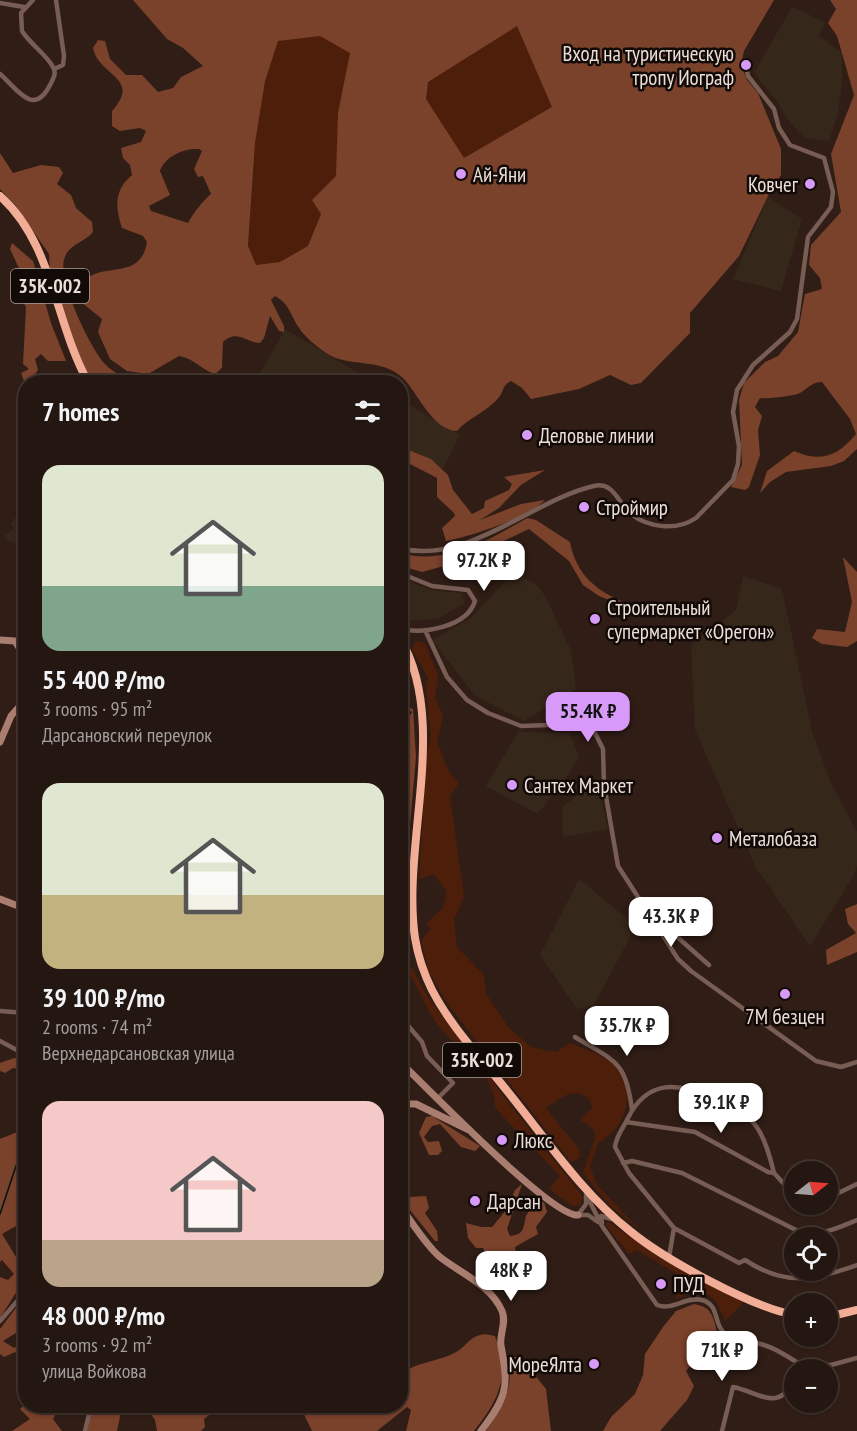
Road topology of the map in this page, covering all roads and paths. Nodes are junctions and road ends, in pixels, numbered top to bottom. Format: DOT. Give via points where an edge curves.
graph roads {
  1 [pos="33,0"];
  2 [pos="56,0"];
  3 [pos="0,3"];
  4 [pos="24,7"];
  5 [pos="54,69"];
  6 [pos="747,71"];
  7 [pos="0,74"];
  8 [pos="0,196"];
  9 [pos="0,203"];
  10 [pos="80,375"];
  11 [pos="85,375"];
  12 [pos="408,550"];
  13 [pos="408,576"];
  14 [pos="408,630"];
  15 [pos="425,630"];
  16 [pos="412,631"];
  17 [pos="408,638"];
  18 [pos="0,640"];
  19 [pos="18,646"];
  20 [pos="408,659"];
  21 [pos="408,661"];
  22 [pos="18,708"];
  23 [pos="421,714"];
  24 [pos="0,742"];
  25 [pos="0,899"];
  26 [pos="18,906"];
  27 [pos="665,913"];
  28 [pos="709,965"];
  29 [pos="0,1011"];
  30 [pos="18,1012"];
  31 [pos="408,1025"];
  32 [pos="575,1037"];
  33 [pos="0,1041"];
  34 [pos="18,1051"];
  35 [pos="857,1062"];
  36 [pos="408,1070"];
  37 [pos="438,1098"];
  38 [pos="408,1104"];
  39 [pos="632,1110"];
  40 [pos="626,1122"];
  41 [pos="474,1133"];
  42 [pos="623,1163"];
  43 [pos="774,1173"];
  44 [pos="784,1184"];
  45 [pos="857,1184"];
  46 [pos="585,1191"];
  47 [pos="838,1193"];
  48 [pos="597,1204"];
  49 [pos="581,1213"];
  50 [pos="588,1215"];
  51 [pos="599,1216"];
  52 [pos="408,1217"];
  53 [pos="613,1217"];
  54 [pos="857,1220"];
  55 [pos="602,1226"];
  56 [pos="674,1228"];
  57 [pos="669,1257"];
  58 [pos="857,1265"];
  59 [pos="18,1300"];
  60 [pos="857,1312"];
  61 [pos="784,1314"];
  62 [pos="784,1315"];
  63 [pos="838,1316"];
  64 [pos="0,1321"];
  65 [pos="857,1358"];
  66 [pos="787,1359"];
  67 [pos="838,1363"];
  68 [pos="784,1393"];
  69 [pos="89,1413"];
  70 [pos="85,1431"];
  71 [pos="481,1431"];
  72 [pos="722,1431"];
  1 -- 4 [label="street"];
  2 -- 5 [label="street" via="64,56 63,65"];
  3 -- 4 [label="street"];
  4 -- 5 [label="street" via="22,32"];
  5 -- 7 [label="street" via="48,89 33,99 21,97"];
  6 -- 12 [label="street" via="774,109 790,146 824,158 833,192 831,207 808,237 797,319 790,332 753,365 737,390 732,412 739,446 733,480 696,518 668,528 637,518 604,485 576,491 476,539 424,553"];
  8 -- 11 [label="highway, 35К-002" via="17,213 34,240"];
  9 -- 10 [label="highway, 35К-002" via="31,244"];
  13 -- 15 [label="street" via="432,586 468,590 475,601 473,610 462,618"];
  14 -- 16 [label="street"];
  15 -- 16 [label="street"];
  15 -- 35 [label="street" via="452,684 467,700 488,713 521,726 577,724 595,733 603,749 604,785 618,866 684,966 816,1060 841,1066"];
  16 -- 17 [label="street"];
  18 -- 19 [label="street" via="15,641"];
  20 -- 23 [label="highway" via="419,687"];
  21 -- 23 [label="highway"];
  22 -- 24 [label="street"];
  23 -- 46 [label="highway, 35К-002" via="409,913 418,966 434,999 475,1055"];
  23 -- 48 [label="highway, 35К-002" via="413,912 421,964 448,1015"];
  25 -- 26 [label="street"];
  27 -- 28 [label="street" via="667,928"];
  29 -- 30 [label="street"];
  31 -- 37 [label="street" via="422,1042 427,1056 453,1083"];
  32 -- 39 [label="street" via="608,1054 620,1066"];
  33 -- 34 [label="street"];
  36 -- 37 [label="street"];
  37 -- 41 [label="street"];
  38 -- 41 [label="street" via="416,1104"];
  39 -- 40 [label="street"];
  39 -- 43 [label="street" via="646,1095 661,1087 676,1085 713,1097 736,1109 757,1127"];
  40 -- 42 [label="street" via="615,1142"];
  40 -- 43 [label="street" via="695,1132"];
  41 -- 49 [label="street" via="555,1207 565,1213"];
  42 -- 54 [label="street" via="632,1161 682,1173 802,1233 832,1231"];
  42 -- 56 [label="street"];
  43 -- 44 [label="street"];
  45 -- 47 [label="street"];
  46 -- 48 [label="highway"];
  46 -- 49 [label="street" via="586,1204"];
  48 -- 49 [label="street"];
  48 -- 51 [label="street"];
  48 -- 53 [label="highway"];
  49 -- 50 [label="street"];
  50 -- 51 [label="street"];
  50 -- 55 [label="street"];
  51 -- 53 [label="street"];
  51 -- 55 [label="street"];
  52 -- 71 [label="street" via="438,1256 484,1288 502,1311 500,1340 507,1382"];
  53 -- 57 [label="highway"];
  53 -- 62 [label="highway" via="641,1244 692,1275 769,1313"];
  55 -- 66 [label="street" via="657,1305 664,1308 705,1300 713,1306 726,1335 766,1346"];
  56 -- 57 [label="street"];
  56 -- 58 [label="street" via="765,1273 804,1280"];
  57 -- 61 [label="highway" via="765,1308"];
  59 -- 64 [label="street"];
  60 -- 63 [label="highway"];
  65 -- 67 [label="street"];
  68 -- 72 [label="street" via="761,1398 733,1387"];
  69 -- 70 [label="street"];
}
